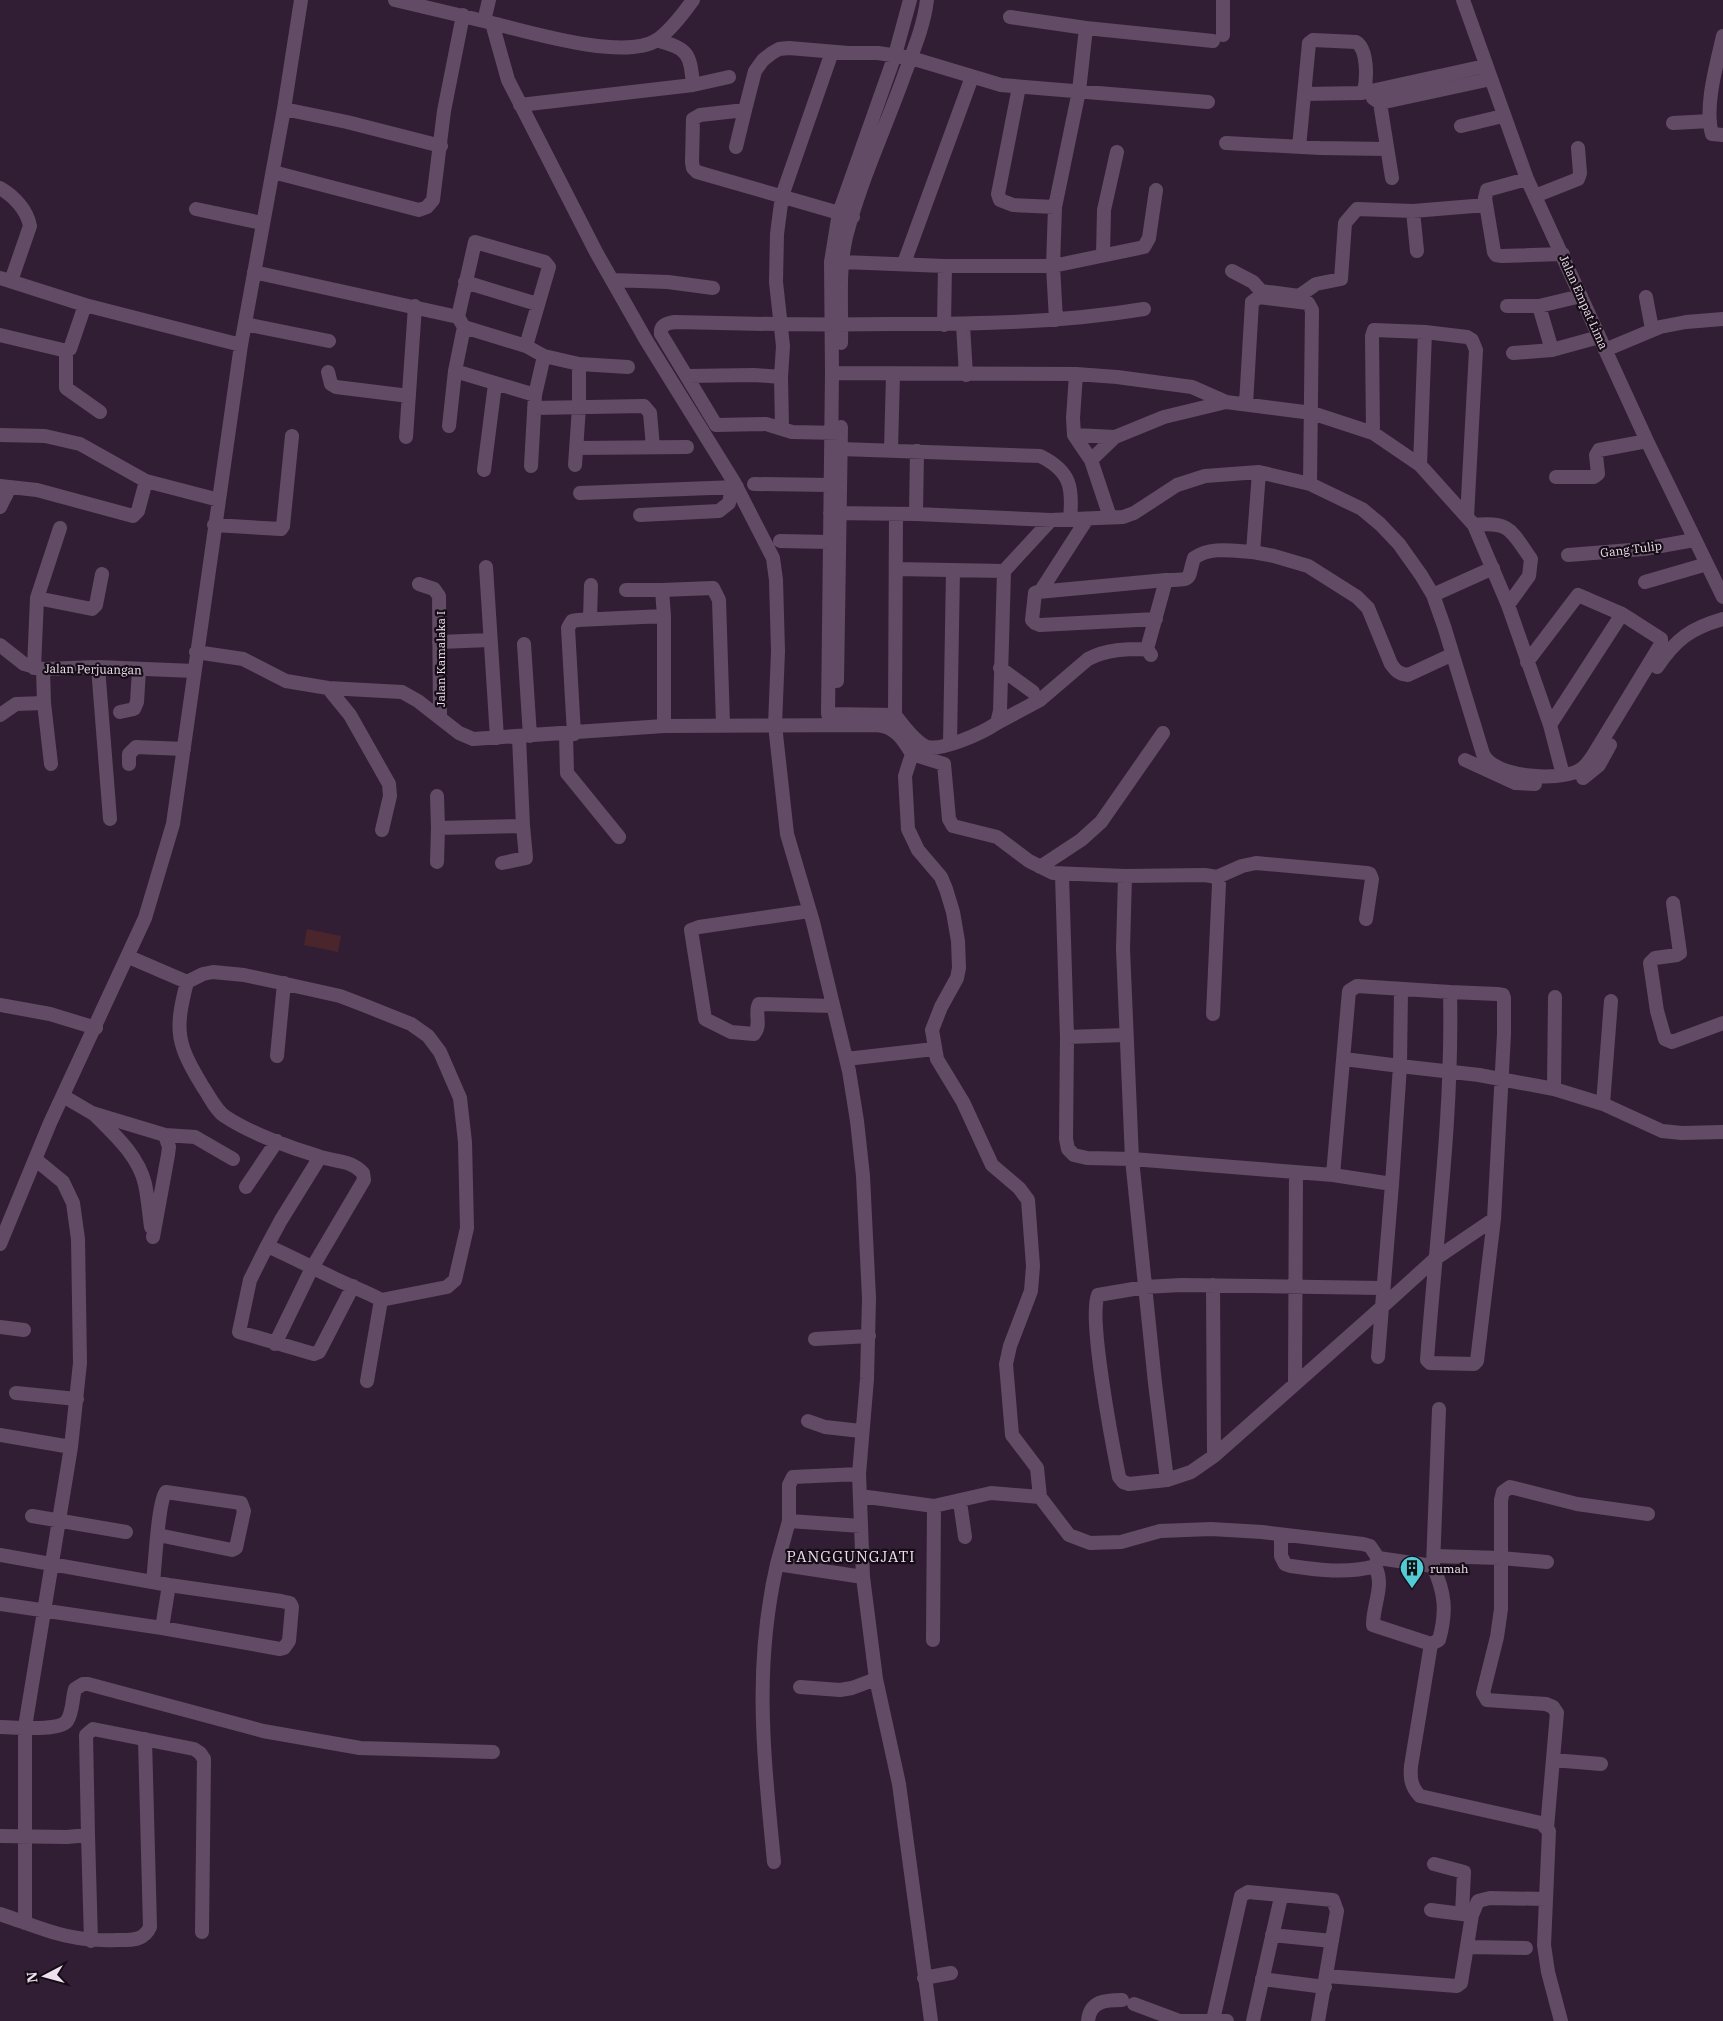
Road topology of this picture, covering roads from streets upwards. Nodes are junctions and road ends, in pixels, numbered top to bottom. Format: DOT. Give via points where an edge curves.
graph roads {
  1 [pos="301,0"];
  2 [pos="395,0"];
  3 [pos="489,0"];
  4 [pos="693,0"];
  5 [pos="910,0"];
  6 [pos="926,0"];
  7 [pos="1223,0"];
  8 [pos="1463,0"];
  9 [pos="463,15"];
  10 [pos="1010,17"];
  11 [pos="488,22"];
  12 [pos="1086,28"];
  13 [pos="1723,36"];
  14 [pos="656,40"];
  15 [pos="832,52"];
  16 [pos="895,55"];
  17 [pos="911,58"];
  18 [pos="1488,72"];
  19 [pos="729,77"];
  20 [pos="979,78"];
  21 [pos="693,85"];
  22 [pos="1019,87"];
  23 [pos="1079,91"];
  24 [pos="1364,91"];
  25 [pos="1304,94"];
  26 [pos="1208,102"];
  27 [pos="1380,103"];
  28 [pos="520,105"];
  29 [pos="284,109"];
  30 [pos="745,110"];
  31 [pos="1503,116"];
  32 [pos="1710,121"];
  33 [pos="1674,123"];
  34 [pos="1461,126"];
  35 [pos="1723,135"];
  36 [pos="1226,143"];
  37 [pos="441,146"];
  38 [pos="736,147"];
  39 [pos="1300,147"];
  40 [pos="1578,148"];
  41 [pos="1387,149"];
  42 [pos="1118,152"];
  43 [pos="273,172"];
  44 [pos="1392,178"];
  45 [pos="1527,179"];
  46 [pos="0,188"];
  47 [pos="1156,190"];
  48 [pos="782,196"];
  49 [pos="1535,196"];
  50 [pos="1486,205"];
  51 [pos="1056,207"];
  52 [pos="196,209"];
  53 [pos="1413,211"];
  54 [pos="839,213"];
  55 [pos="853,217"];
  56 [pos="262,223"];
  57 [pos="1417,251"];
  58 [pos="1103,254"];
  59 [pos="1563,254"];
  60 [pos="842,262"];
  61 [pos="904,263"];
  62 [pos="945,266"];
  63 [pos="1053,266"];
  64 [pos="1232,271"];
  65 [pos="254,272"];
  66 [pos="5,280"];
  67 [pos="612,280"];
  68 [pos="465,282"];
  69 [pos="713,288"];
  70 [pos="1581,296"];
  71 [pos="1646,297"];
  72 [pos="537,304"];
  73 [pos="84,305"];
  74 [pos="415,306"];
  75 [pos="1507,306"];
  76 [pos="1539,306"];
  77 [pos="1144,309"];
  78 [pos="1723,319"];
  79 [pos="1056,320"];
  80 [pos="461,322"];
  81 [pos="245,324"];
  82 [pos="782,324"];
  83 [pos="837,325"];
  84 [pos="944,325"];
  85 [pos="964,325"];
  86 [pos="1652,329"];
  87 [pos="1425,332"];
  88 [pos="0,335"];
  89 [pos="1599,337"];
  90 [pos="330,341"];
  91 [pos="241,346"];
  92 [pos="526,346"];
  93 [pos="1552,350"];
  94 [pos="1605,350"];
  95 [pos="66,351"];
  96 [pos="1513,353"];
  97 [pos="544,356"];
  98 [pos="579,364"];
  99 [pos="628,367"];
  100 [pos="455,370"];
  101 [pos="328,372"];
  102 [pos="837,373"];
  103 [pos="892,374"];
  104 [pos="1076,374"];
  105 [pos="966,375"];
  106 [pos="688,376"];
  107 [pos="781,378"];
  108 [pos="495,384"];
  109 [pos="1192,387"];
  110 [pos="409,396"];
  111 [pos="535,401"];
  112 [pos="1226,402"];
  113 [pos="1246,404"];
  114 [pos="579,407"];
  115 [pos="1193,409"];
  116 [pos="100,412"];
  117 [pos="1312,413"];
  118 [pos="450,426"];
  119 [pos="782,428"];
  120 [pos="836,433"];
  121 [pos="1373,433"];
  122 [pos="0,435"];
  123 [pos="1074,435"];
  124 [pos="292,436"];
  125 [pos="406,437"];
  126 [pos="1114,437"];
  127 [pos="1647,441"];
  128 [pos="653,447"];
  129 [pos="686,447"];
  130 [pos="576,448"];
  131 [pos="841,449"];
  132 [pos="891,450"];
  133 [pos="918,451"];
  134 [pos="1091,460"];
  135 [pos="575,465"];
  136 [pos="1420,465"];
  137 [pos="531,466"];
  138 [pos="484,470"];
  139 [pos="1259,472"];
  140 [pos="1556,477"];
  141 [pos="146,481"];
  142 [pos="754,484"];
  143 [pos="830,484"];
  144 [pos="1310,484"];
  145 [pos="5,486"];
  146 [pos="735,488"];
  147 [pos="580,493"];
  148 [pos="219,500"];
  149 [pos="0,507"];
  150 [pos="835,513"];
  151 [pos="896,514"];
  152 [pos="916,514"];
  153 [pos="640,516"];
  154 [pos="1110,518"];
  155 [pos="1070,519"];
  156 [pos="1087,519"];
  157 [pos="1051,520"];
  158 [pos="1470,521"];
  159 [pos="214,525"];
  160 [pos="60,528"];
  161 [pos="1694,540"];
  162 [pos="780,541"];
  163 [pos="829,542"];
  164 [pos="1253,552"];
  165 [pos="1568,555"];
  166 [pos="1707,564"];
  167 [pos="486,567"];
  168 [pos="1493,568"];
  169 [pos="896,570"];
  170 [pos="953,570"];
  171 [pos="1004,571"];
  172 [pos="102,574"];
  173 [pos="1166,580"];
  174 [pos="1645,582"];
  175 [pos="419,584"];
  176 [pos="591,585"];
  177 [pos="626,590"];
  178 [pos="662,590"];
  179 [pos="1040,592"];
  180 [pos="1433,595"];
  181 [pos="1723,597"];
  182 [pos="37,598"];
  183 [pos="1508,605"];
  184 [pos="1622,614"];
  185 [pos="664,616"];
  186 [pos="590,619"];
  187 [pos="1156,619"];
  188 [pos="1723,619"];
  189 [pos="490,640"];
  190 [pos="440,642"];
  191 [pos="524,644"];
  192 [pos="0,645"];
  193 [pos="196,652"];
  194 [pos="1451,655"];
  195 [pos="1527,662"];
  196 [pos="98,668"];
  197 [pos="1000,668"];
  198 [pos="38,669"];
  199 [pos="139,670"];
  200 [pos="194,672"];
  201 [pos="328,688"];
  202 [pos="1033,692"];
  203 [pos="44,703"];
  204 [pos="120,712"];
  205 [pos="832,714"];
  206 [pos="0,715"];
  207 [pos="895,715"];
  208 [pos="440,717"];
  209 [pos="997,723"];
  210 [pos="723,724"];
  211 [pos="775,725"];
  212 [pos="664,726"];
  213 [pos="1550,726"];
  214 [pos="1164,732"];
  215 [pos="570,734"];
  216 [pos="524,736"];
  217 [pos="497,738"];
  218 [pos="950,744"];
  219 [pos="184,750"];
  220 [pos="912,754"];
  221 [pos="1465,760"];
  222 [pos="51,764"];
  223 [pos="129,764"];
  224 [pos="1563,775"];
  225 [pos="437,796"];
  226 [pos="110,819"];
  227 [pos="524,826"];
  228 [pos="438,828"];
  229 [pos="382,830"];
  230 [pos="619,837"];
  231 [pos="437,862"];
  232 [pos="502,863"];
  233 [pos="1040,867"];
  234 [pos="1062,875"];
  235 [pos="1125,876"];
  236 [pos="1217,877"];
  237 [pos="1673,903"];
  238 [pos="810,911"];
  239 [pos="1366,920"];
  240 [pos="129,957"];
  241 [pos="187,982"];
  242 [pos="284,983"];
  243 [pos="1401,990"];
  244 [pos="1450,992"];
  245 [pos="1555,997"];
  246 [pos="1612,1002"];
  247 [pos="0,1005"];
  248 [pos="832,1006"];
  249 [pos="1213,1014"];
  250 [pos="1723,1023"];
  251 [pos="96,1028"];
  252 [pos="1126,1035"];
  253 [pos="1066,1037"];
  254 [pos="934,1049"];
  255 [pos="277,1056"];
  256 [pos="846,1059"];
  257 [pos="1344,1060"];
  258 [pos="1400,1066"];
  259 [pos="1449,1072"];
  260 [pos="1502,1080"];
  261 [pos="1554,1089"];
  262 [pos="62,1096"];
  263 [pos="1603,1104"];
  264 [pos="92,1113"];
  265 [pos="1723,1132"];
  266 [pos="164,1135"];
  267 [pos="277,1141"];
  268 [pos="320,1157"];
  269 [pos="35,1159"];
  270 [pos="233,1159"];
  271 [pos="1132,1159"];
  272 [pos="1296,1173"];
  273 [pos="1333,1176"];
  274 [pos="1392,1184"];
  275 [pos="246,1187"];
  276 [pos="1494,1219"];
  277 [pos="4,1220"];
  278 [pos="0,1244"];
  279 [pos="267,1246"];
  280 [pos="1435,1259"];
  281 [pos="312,1268"];
  282 [pos="1213,1285"];
  283 [pos="353,1286"];
  284 [pos="1295,1286"];
  285 [pos="1145,1287"];
  286 [pos="1382,1288"];
  287 [pos="381,1300"];
  288 [pos="1382,1307"];
  289 [pos="0,1328"];
  290 [pos="24,1330"];
  291 [pos="869,1336"];
  292 [pos="815,1339"];
  293 [pos="275,1344"];
  294 [pos="1378,1357"];
  295 [pos="367,1381"];
  296 [pos="1296,1382"];
  297 [pos="16,1393"];
  298 [pos="77,1399"];
  299 [pos="1439,1409"];
  300 [pos="808,1421"];
  301 [pos="862,1431"];
  302 [pos="0,1435"];
  303 [pos="71,1447"];
  304 [pos="1214,1456"];
  305 [pos="859,1474"];
  306 [pos="1167,1480"];
  307 [pos="860,1496"];
  308 [pos="1040,1497"];
  309 [pos="960,1502"];
  310 [pos="934,1506"];
  311 [pos="1648,1514"];
  312 [pos="32,1516"];
  313 [pos="59,1521"];
  314 [pos="789,1521"];
  315 [pos="861,1526"];
  316 [pos="126,1532"];
  317 [pos="158,1535"];
  318 [pos="1281,1536"];
  319 [pos="965,1537"];
  320 [pos="0,1556"];
  321 [pos="1501,1558"];
  322 [pos="1434,1561"];
  323 [pos="1376,1562"];
  324 [pos="1547,1562"];
  325 [pos="777,1564"];
  326 [pos="52,1565"];
  327 [pos="863,1577"];
  328 [pos="153,1582"];
  329 [pos="169,1585"];
  330 [pos="0,1604"];
  331 [pos="44,1611"];
  332 [pos="162,1628"];
  333 [pos="933,1640"];
  334 [pos="1431,1644"];
  335 [pos="876,1679"];
  336 [pos="800,1688"];
  337 [pos="0,1727"];
  338 [pos="25,1727"];
  339 [pos="145,1739"];
  340 [pos="493,1752"];
  341 [pos="1554,1760"];
  342 [pos="1601,1764"];
  343 [pos="1547,1828"];
  344 [pos="88,1835"];
  345 [pos="0,1836"];
  346 [pos="27,1837"];
  347 [pos="774,1862"];
  348 [pos="1434,1864"];
  349 [pos="1281,1897"];
  350 [pos="1546,1899"];
  351 [pos="1430,1910"];
  352 [pos="0,1914"];
  353 [pos="1467,1914"];
  354 [pos="25,1923"];
  355 [pos="202,1932"];
  356 [pos="1272,1934"];
  357 [pos="91,1941"];
  358 [pos="1332,1941"];
  359 [pos="1468,1947"];
  360 [pos="1526,1948"];
  361 [pos="951,1973"];
  362 [pos="924,1978"];
  363 [pos="1262,1979"];
  364 [pos="1326,1982"];
  365 [pos="1177,2020"];
  366 [pos="931,2021"];
  367 [pos="1088,2021"];
  368 [pos="1221,2021"];
  369 [pos="1253,2021"];
  370 [pos="1318,2021"];
  371 [pos="1561,2021"];
  1 -- 29 [label="street"];
  2 -- 9 [label="street"];
  3 -- 11 [label="street"];
  4 -- 14 [label="street" via="669,30"];
  5 -- 16 [label="street"];
  6 -- 17 [label="street" via="924,18"];
  7 -- 12 [label="street" via="1218,38"];
  8 -- 18 [label="street, Jalan Empat Lima"];
  9 -- 11 [label="street"];
  9 -- 37 [label="street"];
  10 -- 12 [label="street"];
  11 -- 14 [label="street" via="613,48 639,47"];
  11 -- 28 [label="street"];
  12 -- 23 [label="street"];
  13 -- 32 [label="street"];
  14 -- 21 [label="street" via="687,54 691,60"];
  15 -- 16 [label="street"];
  15 -- 30 [label="street" via="789,48 772,53 754,71"];
  15 -- 48 [label="street"];
  16 -- 17 [label="street"];
  16 -- 54 [label="street"];
  17 -- 20 [label="street"];
  17 -- 55 [label="street"];
  18 -- 24 [label="street"];
  18 -- 27 [label="street"];
  18 -- 31 [label="street, Jalan Empat Lima"];
  19 -- 21 [label="street"];
  20 -- 22 [label="street" via="1001,86"];
  20 -- 61 [label="street"];
  21 -- 28 [label="street"];
  22 -- 23 [label="street"];
  22 -- 51 [label="street" via="998,194 1000,200 1013,205"];
  23 -- 26 [label="street"];
  23 -- 51 [label="street"];
  24 -- 25 [label="street" via="1357,94"];
  24 -- 25 [label="street" via="1361,44 1313,40 1308,48"];
  24 -- 27 [label="street"];
  25 -- 39 [label="street"];
  27 -- 41 [label="street"];
  28 -- 67 [label="street"];
  29 -- 37 [label="street"];
  29 -- 43 [label="street"];
  30 -- 38 [label="street"];
  30 -- 48 [label="street" via="700,115 693,119 693,168 703,175"];
  31 -- 34 [label="street"];
  31 -- 45 [label="street, Jalan Empat Lima"];
  32 -- 33 [label="street"];
  32 -- 35 [label="street" via="1712,134"];
  36 -- 39 [label="street"];
  37 -- 43 [label="street" via="434,200 424,210"];
  39 -- 41 [label="street"];
  40 -- 49 [label="street" via="1578,179"];
  41 -- 44 [label="street"];
  42 -- 58 [label="street" via="1104,210"];
  43 -- 56 [label="street"];
  45 -- 49 [label="street, Jalan Empat Lima"];
  45 -- 50 [label="street" via="1487,190"];
  46 -- 66 [label="street" via="24,210 30,226"];
  47 -- 58 [label="street" via="1144,247"];
  48 -- 54 [label="street"];
  48 -- 82 [label="street" via="776,274"];
  49 -- 59 [label="street, Jalan Empat Lima"];
  50 -- 53 [label="street"];
  50 -- 59 [label="street" via="1496,255"];
  51 -- 63 [label="street"];
  52 -- 56 [label="street"];
  53 -- 57 [label="street"];
  53 -- 64 [label="street" via="1357,209 1345,223 1341,279 1316,284 1303,295 1261,291 1253,282"];
  54 -- 55 [label="street"];
  54 -- 83 [label="street" via="831,262"];
  55 -- 60 [label="street"];
  56 -- 65 [label="street"];
  58 -- 63 [label="street"];
  59 -- 70 [label="street, Jalan Empat Lima"];
  60 -- 61 [label="street"];
  60 -- 83 [label="street"];
  61 -- 62 [label="street"];
  62 -- 63 [label="street"];
  62 -- 84 [label="street"];
  63 -- 79 [label="street"];
  65 -- 74 [label="street"];
  65 -- 81 [label="street"];
  66 -- 73 [label="street"];
  67 -- 69 [label="street"];
  67 -- 146 [label="street"];
  68 -- 72 [label="street"];
  68 -- 72 [label="street" via="475,242 513,252 548,264"];
  68 -- 80 [label="street"];
  70 -- 76 [label="street"];
  70 -- 89 [label="street, Jalan Empat Lima"];
  71 -- 86 [label="street"];
  72 -- 92 [label="street"];
  73 -- 91 [label="street"];
  73 -- 95 [label="street" via="70,348"];
  74 -- 80 [label="street"];
  74 -- 110 [label="street"];
  75 -- 76 [label="street"];
  76 -- 93 [label="street"];
  77 -- 79 [label="street"];
  78 -- 86 [label="street"];
  79 -- 85 [label="street"];
  80 -- 92 [label="street"];
  80 -- 100 [label="street"];
  81 -- 90 [label="street"];
  81 -- 91 [label="street"];
  82 -- 83 [label="street"];
  82 -- 106 [label="street" via="666,324 661,334"];
  82 -- 107 [label="street"];
  83 -- 84 [label="street"];
  83 -- 102 [label="street"];
  84 -- 85 [label="street"];
  85 -- 105 [label="street"];
  86 -- 94 [label="street"];
  87 -- 121 [label="street" via="1374,330"];
  87 -- 136 [label="street"];
  87 -- 158 [label="street" via="1467,337 1476,350"];
  88 -- 95 [label="street"];
  89 -- 93 [label="street"];
  89 -- 94 [label="street, Jalan Empat Lima"];
  91 -- 148 [label="street"];
  92 -- 97 [label="street"];
  93 -- 96 [label="street"];
  94 -- 127 [label="street, Jalan Empat Lima"];
  95 -- 116 [label="street" via="66,388"];
  97 -- 98 [label="street"];
  97 -- 111 [label="street"];
  98 -- 99 [label="street"];
  98 -- 114 [label="street"];
  100 -- 108 [label="street"];
  100 -- 118 [label="street"];
  101 -- 110 [label="street" via="331,384 336,387"];
  102 -- 103 [label="street"];
  102 -- 120 [label="street"];
  103 -- 105 [label="street"];
  103 -- 132 [label="street"];
  104 -- 105 [label="street"];
  104 -- 109 [label="street"];
  104 -- 123 [label="street"];
  106 -- 107 [label="street"];
  106 -- 119 [label="street" via="716,425 766,424"];
  107 -- 119 [label="street"];
  108 -- 111 [label="street"];
  108 -- 138 [label="street"];
  109 -- 112 [label="street"];
  109 -- 115 [label="street"];
  110 -- 125 [label="street"];
  111 -- 114 [label="street"];
  111 -- 137 [label="street"];
  112 -- 113 [label="street"];
  112 -- 115 [label="street"];
  113 -- 117 [label="street"];
  113 -- 117 [label="street" via="1252,302 1259,297 1308,302 1312,310"];
  114 -- 128 [label="street" via="644,406 650,413"];
  114 -- 130 [label="street"];
  115 -- 126 [label="street"];
  117 -- 121 [label="street"];
  117 -- 144 [label="street"];
  119 -- 120 [label="street" via="792,432"];
  120 -- 131 [label="street"];
  120 -- 143 [label="street"];
  121 -- 136 [label="street"];
  122 -- 141 [label="street" via="45,436 80,444"];
  123 -- 126 [label="street"];
  123 -- 134 [label="street"];
  124 -- 159 [label="street" via="281,529"];
  126 -- 134 [label="street"];
  127 -- 140 [label="street" via="1599,450 1596,455 1598,474 1594,477"];
  127 -- 161 [label="street, Jalan Empat Lima"];
  128 -- 129 [label="street"];
  128 -- 130 [label="street"];
  130 -- 135 [label="street"];
  131 -- 132 [label="street"];
  131 -- 150 [label="street"];
  132 -- 133 [label="street"];
  133 -- 152 [label="street"];
  133 -- 155 [label="street" via="1040,456 1056,465 1071,486"];
  134 -- 154 [label="street"];
  136 -- 158 [label="street"];
  139 -- 144 [label="street"];
  139 -- 154 [label="street" via="1206,476 1189,481 1134,513"];
  139 -- 164 [label="street"];
  141 -- 145 [label="street" via="138,511 133,516 37,490"];
  141 -- 148 [label="street"];
  142 -- 143 [label="street"];
  143 -- 150 [label="street"];
  144 -- 180 [label="street" via="1362,509 1380,524 1399,544"];
  145 -- 149 [label="street"];
  146 -- 147 [label="street"];
  146 -- 153 [label="street" via="729,503 719,511"];
  146 -- 211 [label="street" via="766,542 775,570 778,651"];
  148 -- 159 [label="street"];
  150 -- 151 [label="street"];
  150 -- 163 [label="street"];
  150 -- 205 [label="street"];
  151 -- 152 [label="street"];
  151 -- 169 [label="street"];
  152 -- 157 [label="street"];
  154 -- 156 [label="street"];
  155 -- 156 [label="street"];
  155 -- 157 [label="street"];
  156 -- 179 [label="street"];
  157 -- 171 [label="street"];
  158 -- 168 [label="street"];
  158 -- 183 [label="street" via="1507,527 1531,559 1529,576"];
  159 -- 193 [label="street"];
  160 -- 182 [label="street"];
  161 -- 165 [label="street, Gang Tulip" via="1644,549"];
  161 -- 166 [label="street, Jalan Empat Lima"];
  162 -- 163 [label="street"];
  163 -- 205 [label="street"];
  164 -- 173 [label="street" via="1216,550 1199,555 1194,558 1191,575 1187,579"];
  164 -- 194 [label="street" via="1308,566 1358,597 1372,615 1396,671 1408,675"];
  166 -- 174 [label="street"];
  166 -- 181 [label="street, Jalan Empat Lima"];
  167 -- 189 [label="street"];
  168 -- 180 [label="street"];
  168 -- 183 [label="street"];
  169 -- 170 [label="street"];
  169 -- 207 [label="street"];
  170 -- 171 [label="street"];
  170 -- 218 [label="street"];
  171 -- 197 [label="street"];
  172 -- 182 [label="street" via="96,605 92,608"];
  173 -- 179 [label="street"];
  173 -- 187 [label="street"];
  175 -- 190 [label="street, Jalan Kamalaka I" via="434,589 439,596"];
  176 -- 186 [label="street"];
  177 -- 178 [label="street"];
  178 -- 185 [label="street"];
  178 -- 210 [label="street" via="705,587 714,588 717,593"];
  179 -- 187 [label="street" via="1036,593 1032,620 1040,625"];
  180 -- 194 [label="street"];
  182 -- 198 [label="street"];
  183 -- 195 [label="street"];
  184 -- 195 [label="street" via="1578,594"];
  184 -- 213 [label="street"];
  184 -- 224 [label="street" via="1654,633 1661,639 1661,644 1587,764 1581,770"];
  185 -- 186 [label="street"];
  185 -- 212 [label="street"];
  186 -- 215 [label="street" via="572,621 568,628"];
  187 -- 209 [label="street" via="1149,652 1121,649 1097,654 1040,700"];
  188 -- 221 [label="street" via="1689,632 1666,653 1633,703 1599,765 1580,780 1548,785 1515,782"];
  189 -- 190 [label="street"];
  189 -- 217 [label="street"];
  190 -- 208 [label="street, Jalan Kamalaka I"];
  191 -- 216 [label="street"];
  192 -- 198 [label="street, Jalan Perjuangan" via="24,664"];
  193 -- 200 [label="street"];
  193 -- 201 [label="street" via="242,659 286,682"];
  194 -- 224 [label="street" via="1486,760 1509,771 1536,776"];
  195 -- 213 [label="street"];
  196 -- 198 [label="street, Jalan Perjuangan"];
  196 -- 199 [label="street, Jalan Perjuangan"];
  196 -- 226 [label="street"];
  197 -- 202 [label="street"];
  197 -- 209 [label="street"];
  198 -- 203 [label="street"];
  199 -- 200 [label="street, Jalan Perjuangan"];
  199 -- 204 [label="street" via="134,709"];
  200 -- 219 [label="street"];
  201 -- 208 [label="street" via="402,692"];
  201 -- 229 [label="street" via="350,715 389,784 390,796"];
  203 -- 206 [label="street" via="16,704"];
  203 -- 222 [label="street"];
  205 -- 207 [label="street"];
  207 -- 218 [label="street" via="925,746 932,748"];
  208 -- 217 [label="street" via="466,737"];
  209 -- 218 [label="street"];
  210 -- 211 [label="street"];
  210 -- 212 [label="street"];
  211 -- 220 [label="street" via="884,726 896,732"];
  211 -- 238 [label="street" via="787,834"];
  212 -- 215 [label="street"];
  213 -- 224 [label="street"];
  214 -- 233 [label="street" via="1101,822 1081,840"];
  215 -- 216 [label="street"];
  215 -- 230 [label="street" via="567,773"];
  216 -- 217 [label="street"];
  216 -- 227 [label="street"];
  219 -- 223 [label="street" via="136,747 130,754"];
  219 -- 240 [label="street" via="173,824 164,859"];
  220 -- 233 [label="street" via="944,764 949,819 953,826 997,837"];
  220 -- 254 [label="street" via="905,776 908,829 918,850 946,889 958,942 957,978 935,1020 932,1030"];
  225 -- 228 [label="street"];
  227 -- 228 [label="street"];
  227 -- 232 [label="street" via="526,858"];
  228 -- 231 [label="street"];
  233 -- 234 [label="street"];
  234 -- 235 [label="street"];
  234 -- 253 [label="street"];
  235 -- 236 [label="street"];
  235 -- 252 [label="street"];
  236 -- 239 [label="street" via="1242,866 1256,864 1367,872 1372,879"];
  236 -- 249 [label="street" via="1220,884"];
  237 -- 250 [label="street" via="1680,953 1656,958 1650,963 1665,1040 1672,1042"];
  238 -- 248 [label="street"];
  238 -- 248 [label="street" via="692,930 705,1019 731,1032 749,1035 757,1032 759,1004"];
  240 -- 241 [label="street"];
  240 -- 251 [label="street"];
  241 -- 242 [label="street" via="213,972"];
  241 -- 267 [label="street" via="179,1032 185,1057 213,1103 226,1117"];
  242 -- 255 [label="street"];
  242 -- 287 [label="street" via="340,996 411,1024 428,1036 440,1052 460,1098 465,1142 467,1228 455,1280 447,1287"];
  243 -- 244 [label="street"];
  243 -- 257 [label="street" via="1357,986 1349,991"];
  243 -- 258 [label="street"];
  244 -- 259 [label="street"];
  244 -- 260 [label="street" via="1503,995"];
  245 -- 261 [label="street"];
  246 -- 263 [label="street"];
  247 -- 251 [label="street" via="50,1014"];
  248 -- 256 [label="street"];
  251 -- 262 [label="street"];
  252 -- 253 [label="street"];
  252 -- 271 [label="street"];
  253 -- 271 [label="street" via="1068,1149 1079,1157"];
  254 -- 256 [label="street"];
  254 -- 308 [label="street" via="992,1165 1028,1200 1033,1266 1031,1292 1006,1364 1012,1435 1037,1468"];
  256 -- 291 [label="street" via="863,1176"];
  257 -- 258 [label="street"];
  257 -- 273 [label="street"];
  258 -- 259 [label="street"];
  258 -- 274 [label="street"];
  259 -- 260 [label="street"];
  259 -- 280 [label="street"];
  260 -- 261 [label="street"];
  260 -- 276 [label="street"];
  261 -- 263 [label="street"];
  262 -- 264 [label="street"];
  262 -- 269 [label="street"];
  263 -- 265 [label="street" via="1662,1131"];
  264 -- 266 [label="street"];
  264 -- 266 [label="street" via="135,1160 145,1182 153,1238 169,1146"];
  266 -- 270 [label="street" via="195,1137"];
  267 -- 268 [label="street"];
  267 -- 275 [label="street"];
  268 -- 279 [label="street"];
  268 -- 281 [label="street" via="346,1162 359,1169 364,1180"];
  269 -- 277 [label="street"];
  269 -- 298 [label="street" via="63,1182 73,1204 76,1221 80,1363"];
  271 -- 272 [label="street"];
  271 -- 285 [label="street"];
  272 -- 273 [label="street"];
  272 -- 284 [label="street"];
  273 -- 274 [label="street"];
  274 -- 286 [label="street"];
  276 -- 280 [label="street"];
  276 -- 280 [label="street" via="1476,1363 1430,1363 1427,1360"];
  277 -- 278 [label="street"];
  279 -- 281 [label="street"];
  279 -- 293 [label="street" via="250,1280 239,1332"];
  280 -- 288 [label="street"];
  281 -- 283 [label="street"];
  281 -- 293 [label="street"];
  282 -- 284 [label="street"];
  282 -- 285 [label="street"];
  282 -- 304 [label="street"];
  283 -- 287 [label="street"];
  283 -- 293 [label="street" via="319,1352 310,1354"];
  284 -- 286 [label="street"];
  284 -- 296 [label="street"];
  285 -- 306 [label="street"];
  285 -- 306 [label="street" via="1098,1295 1099,1348 1119,1477 1129,1484"];
  286 -- 288 [label="street"];
  287 -- 295 [label="street"];
  288 -- 294 [label="street"];
  288 -- 296 [label="street"];
  289 -- 290 [label="street"];
  291 -- 292 [label="street"];
  291 -- 301 [label="street"];
  296 -- 304 [label="street"];
  297 -- 298 [label="street"];
  298 -- 303 [label="street"];
  299 -- 322 [label="street"];
  300 -- 301 [label="street" via="825,1428"];
  301 -- 305 [label="street"];
  302 -- 303 [label="street"];
  303 -- 313 [label="street"];
  304 -- 306 [label="street" via="1191,1472"];
  305 -- 307 [label="street"];
  305 -- 314 [label="street" via="793,1477 789,1484"];
  307 -- 310 [label="street"];
  307 -- 315 [label="street"];
  308 -- 309 [label="street" via="991,1493"];
  308 -- 318 [label="street" via="1069,1535 1090,1543 1121,1542 1172,1531 1231,1530"];
  309 -- 310 [label="street"];
  309 -- 319 [label="street"];
  310 -- 333 [label="street"];
  311 -- 321 [label="street" via="1577,1504 1510,1487 1503,1492 1501,1500"];
  312 -- 313 [label="street"];
  313 -- 316 [label="street"];
  313 -- 326 [label="street"];
  314 -- 315 [label="street"];
  314 -- 325 [label="street"];
  315 -- 327 [label="street"];
  317 -- 317 [label="street" via="166,1492 241,1503 243,1506 236,1548 232,1550"];
  317 -- 328 [label="street"];
  318 -- 323 [label="street" via="1363,1544 1370,1546"];
  318 -- 323 [label="street" via="1281,1556 1285,1564 1291,1566 1330,1571"];
  320 -- 326 [label="street"];
  321 -- 322 [label="street"];
  321 -- 324 [label="street"];
  321 -- 341 [label="street" via="1502,1609 1483,1693 1487,1700 1553,1707 1558,1716"];
  322 -- 323 [label="street"];
  322 -- 334 [label="street" via="1445,1608 1439,1640"];
  323 -- 334 [label="street" via="1380,1583 1373,1625"];
  325 -- 327 [label="street"];
  325 -- 347 [label="street" via="767,1607 762,1694 762,1739"];
  326 -- 328 [label="street"];
  326 -- 331 [label="street"];
  327 -- 335 [label="street"];
  328 -- 329 [label="street"];
  329 -- 332 [label="street"];
  329 -- 332 [label="street" via="290,1603 290,1641 280,1649"];
  330 -- 331 [label="street"];
  331 -- 332 [label="street"];
  331 -- 338 [label="street"];
  334 -- 343 [label="street" via="1411,1766 1415,1791 1420,1796 1541,1823"];
  335 -- 336 [label="street" via="840,1690"];
  335 -- 362 [label="street" via="898,1784"];
  337 -- 338 [label="street"];
  338 -- 340 [label="street" via="62,1725 70,1715 75,1689 88,1684 264,1731 360,1748"];
  338 -- 346 [label="street"];
  339 -- 344 [label="street" via="101,1730 89,1731 86,1741"];
  339 -- 355 [label="street" via="194,1750 204,1759"];
  339 -- 357 [label="street" via="150,1927 142,1938 134,1940"];
  341 -- 342 [label="street"];
  341 -- 343 [label="street"];
  343 -- 350 [label="street" via="1550,1835"];
  344 -- 346 [label="street"];
  344 -- 357 [label="street"];
  345 -- 346 [label="street"];
  346 -- 354 [label="street"];
  348 -- 353 [label="street" via="1464,1872"];
  349 -- 356 [label="street"];
  349 -- 358 [label="street" via="1333,1900 1337,1911"];
  349 -- 368 [label="street" via="1248,1892 1241,1896"];
  350 -- 353 [label="street" via="1483,1899"];
  350 -- 371 [label="street" via="1546,1962"];
  351 -- 353 [label="street"];
  352 -- 354 [label="street"];
  353 -- 359 [label="street"];
  354 -- 357 [label="street" via="55,1935"];
  356 -- 358 [label="street"];
  356 -- 363 [label="street"];
  358 -- 364 [label="street"];
  359 -- 360 [label="street"];
  359 -- 364 [label="street" via="1462,1983 1458,1986"];
  361 -- 362 [label="street"];
  362 -- 366 [label="street"];
  363 -- 364 [label="street"];
  363 -- 369 [label="street"];
  364 -- 370 [label="street"];
  365 -- 367 [label="street" via="1128,2002 1106,2001 1089,2011"];
  365 -- 368 [label="street"];
}
